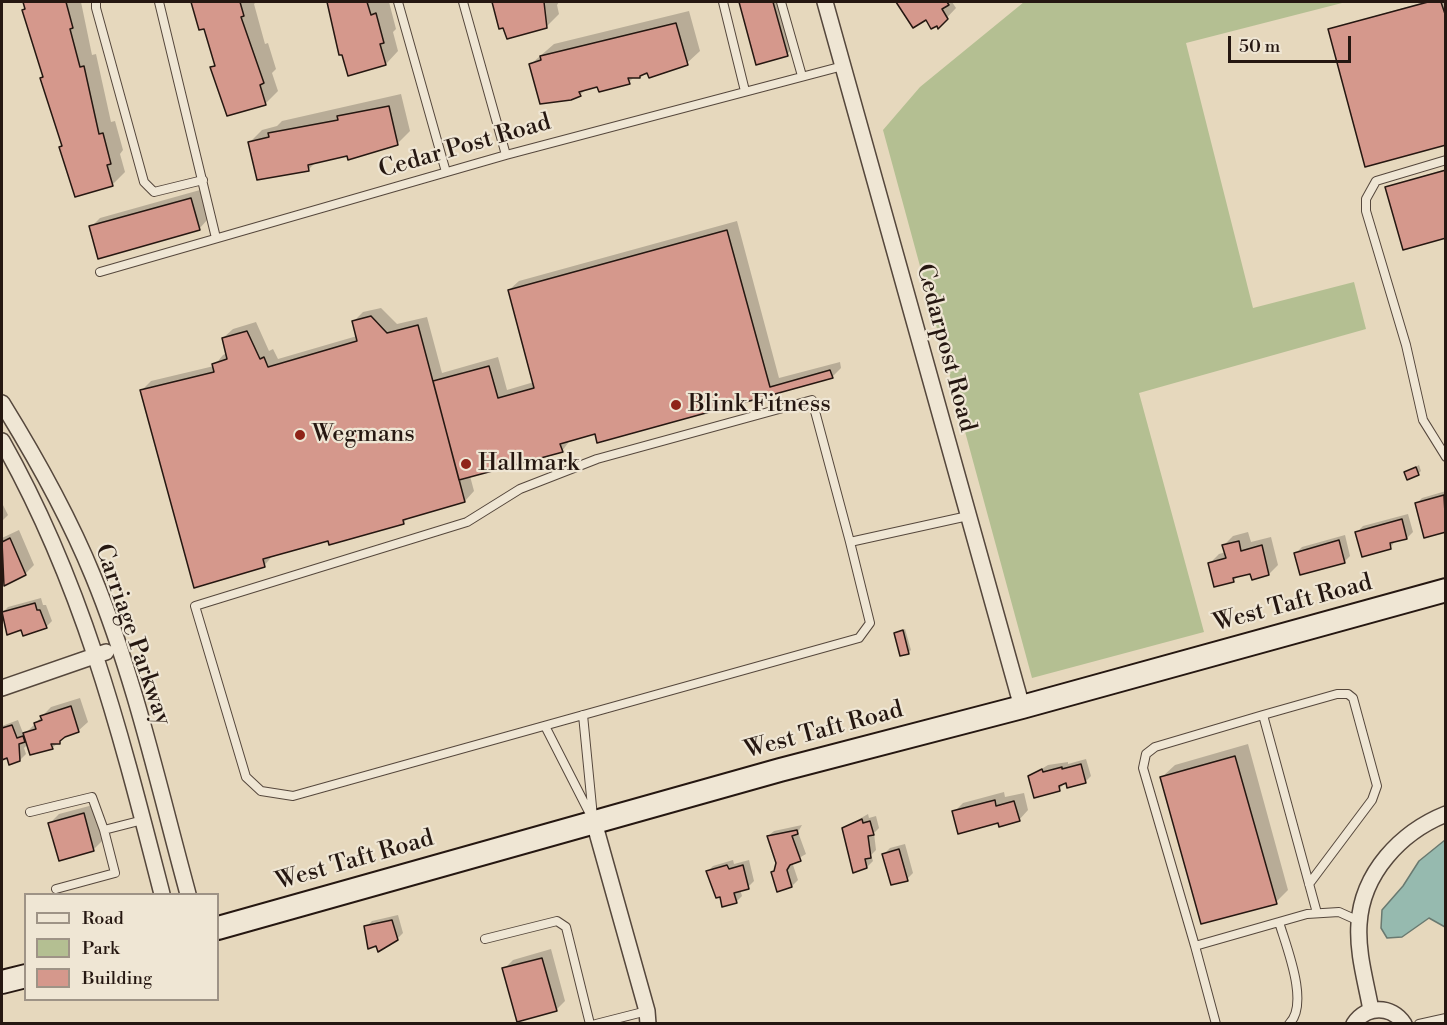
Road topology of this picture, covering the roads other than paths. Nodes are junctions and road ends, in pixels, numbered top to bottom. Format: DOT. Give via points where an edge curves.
graph roads {
  1 [pos="96,2"];
  2 [pos="159,2"];
  3 [pos="398,2"];
  4 [pos="463,2"];
  5 [pos="723,2"];
  6 [pos="781,2"];
  7 [pos="825,2"];
  8 [pos="843,66"];
  9 [pos="802,76"];
  10 [pos="746,91"];
  11 [pos="506,155"];
  12 [pos="1446,160"];
  13 [pos="446,172"];
  14 [pos="203,180"];
  15 [pos="216,238"];
  16 [pos="100,272"];
  17 [pos="2,403"];
  18 [pos="2,441"];
  19 [pos="1446,457"];
  20 [pos="968,516"];
  21 [pos="850,542"];
  22 [pos="1446,590"];
  23 [pos="118,648"];
  24 [pos="97,655"];
  25 [pos="2,688"];
  26 [pos="1022,707"];
  27 [pos="583,715"];
  28 [pos="1263,715"];
  29 [pos="545,726"];
  30 [pos="30,812"];
  31 [pos="166,814"];
  32 [pos="1446,814"];
  33 [pos="143,820"];
  34 [pos="594,822"];
  35 [pos="104,830"];
  36 [pos="1310,884"];
  37 [pos="56,889"];
  38 [pos="162,893"];
  39 [pos="188,893"];
  40 [pos="1317,913"];
  41 [pos="1359,921"];
  42 [pos="1279,922"];
  43 [pos="219,928"];
  44 [pos="485,939"];
  45 [pos="1195,946"];
  46 [pos="24,976"];
  47 [pos="2,982"];
  48 [pos="1371,1010"];
  49 [pos="647,1017"];
  50 [pos="1446,1018"];
  51 [pos="590,1023"];
  52 [pos="596,1023"];
  53 [pos="1216,1023"];
  54 [pos="1289,1023"];
  55 [pos="1354,1023"];
  56 [pos="1404,1023"];
  57 [pos="1419,1023"];
  1 -- 14 [label="lane" via="144,182 154,192"];
  2 -- 14 [label="lane"];
  3 -- 13 [label="lane"];
  4 -- 11 [label="lane"];
  5 -- 10 [label="lane"];
  6 -- 9 [label="lane"];
  7 -- 8 [label="street, Cedarpost Road"];
  8 -- 9 [label="lane, Cedar Post Road"];
  8 -- 20 [label="street, Cedarpost Road"];
  9 -- 10 [label="lane, Cedar Post Road"];
  10 -- 11 [label="lane, Cedar Post Road"];
  11 -- 13 [label="lane, Cedar Post Road"];
  12 -- 19 [label="lane" via="1376,181 1366,199 1366,211 1406,345 1423,420"];
  13 -- 15 [label="lane, Cedar Post Road"];
  14 -- 15 [label="lane"];
  15 -- 16 [label="lane, Cedar Post Road"];
  17 -- 23 [label="street, Carriage Parkway" via="44,471 93,576"];
  18 -- 24 [label="street, Carriage Parkway" via="59,553"];
  20 -- 21 [label="lane"];
  20 -- 26 [label="street, Cedarpost Road"];
  21 -- 27 [label="lane" via="870,623 859,638"];
  21 -- 29 [label="lane" via="812,400 597,459 520,489 467,522 195,606 246,777 261,792 293,796"];
  22 -- 26 [label="main road, West Taft Road"];
  23 -- 24 [label="street"];
  23 -- 31 [label="street, Carriage Parkway"];
  24 -- 25 [label="street"];
  24 -- 33 [label="street, Carriage Parkway"];
  26 -- 34 [label="main road, West Taft Road"];
  27 -- 29 [label="lane"];
  27 -- 34 [label="lane"];
  28 -- 36 [label="lane"];
  28 -- 36 [label="lane" via="1337,694 1353,698 1377,786 1372,800"];
  28 -- 45 [label="lane" via="1155,747 1146,754 1143,768"];
  29 -- 34 [label="lane"];
  30 -- 35 [label="lane" via="92,797"];
  31 -- 33 [label="street"];
  31 -- 39 [label="street, Carriage Parkway"];
  32 -- 41 [label="street" via="1423,823 1402,838 1380,866 1365,896"];
  33 -- 35 [label="lane"];
  33 -- 38 [label="street, Carriage Parkway"];
  34 -- 43 [label="main road, West Taft Road"];
  34 -- 49 [label="street"];
  35 -- 37 [label="lane" via="115,873"];
  36 -- 40 [label="lane"];
  40 -- 41 [label="lane" via="1339,912"];
  40 -- 42 [label="lane"];
  41 -- 48 [label="street" via="1359,944"];
  42 -- 45 [label="lane"];
  42 -- 54 [label="lane" via="1299,1002"];
  44 -- 51 [label="lane" via="557,921 566,927"];
  45 -- 53 [label="lane"];
  46 -- 47 [label="main road"];
  48 -- 55 [label="street"];
  48 -- 56 [label="street" via="1387,1011"];
  49 -- 52 [label="lane"];
  50 -- 57 [label="lane"];
}
